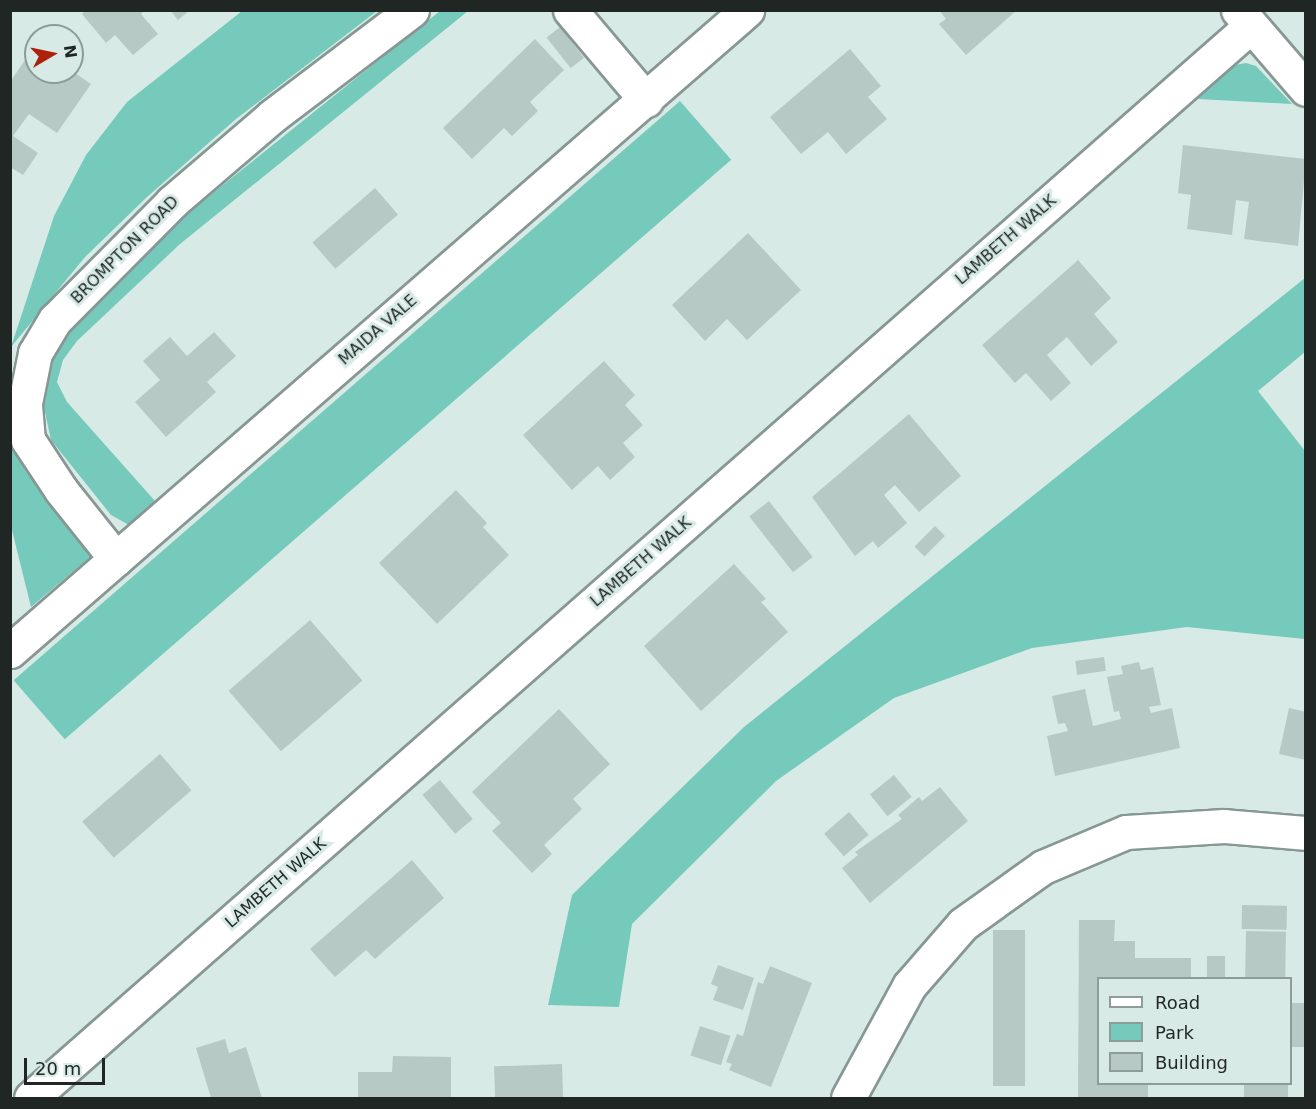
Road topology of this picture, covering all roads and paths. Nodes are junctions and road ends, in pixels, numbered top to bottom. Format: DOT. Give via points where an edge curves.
graph roads {
  1 [pos="412,10"];
  2 [pos="570,10"];
  3 [pos="747,10"];
  4 [pos="1245,18"];
  5 [pos="1305,89"];
  6 [pos="646,100"];
  7 [pos="116,559"];
  8 [pos="10,651"];
  9 [pos="1305,833"];
  10 [pos="31,1098"];
  11 [pos="848,1098"];
  1 -- 7 [label="street, BROMPTON ROAD" via="271,117 172,202 55,320 35,353 25,403 28,441"];
  2 -- 6 [label="street"];
  3 -- 6 [label="street, MAIDA VALE"];
  4 -- 5 [label="street"];
  4 -- 10 [label="street, LAMBETH WALK"];
  6 -- 7 [label="street, MAIDA VALE"];
  7 -- 8 [label="street, MAIDA VALE"];
  9 -- 11 [label="street" via="1224,826 1126,832 1043,867 963,924 909,986"];
}
